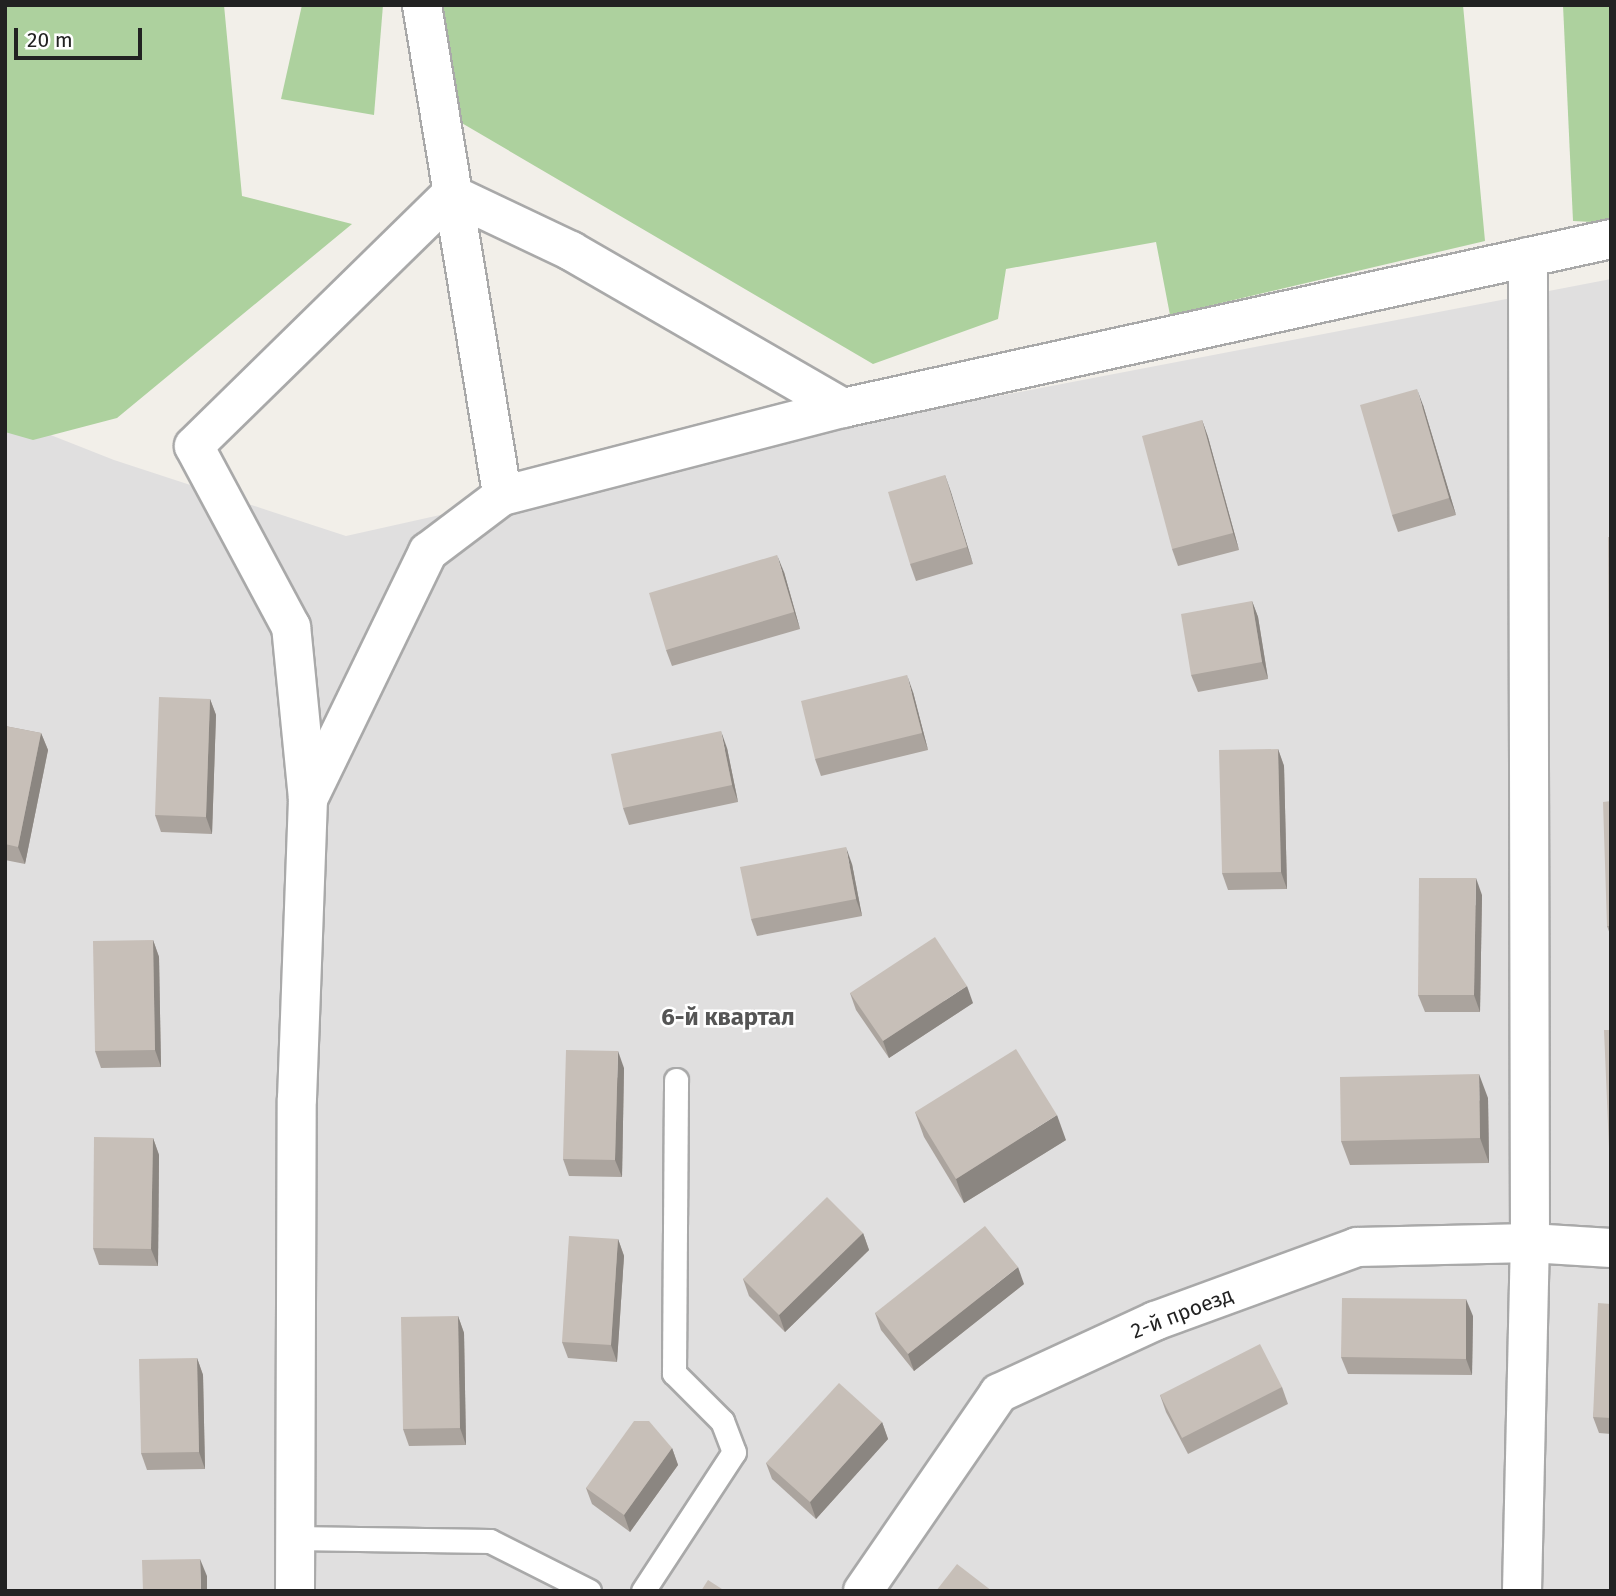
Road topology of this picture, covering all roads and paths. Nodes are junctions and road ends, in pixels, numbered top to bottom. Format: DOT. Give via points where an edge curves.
graph roads {
  1 [pos="422,5"];
  2 [pos="451,194"];
  3 [pos="1611,239"];
  4 [pos="1528,257"];
  5 [pos="843,408"];
  6 [pos="502,496"];
  7 [pos="308,799"];
  8 [pos="676,1080"];
  9 [pos="1530,1243"];
  10 [pos="1611,1248"];
  11 [pos="294,1538"];
  12 [pos="295,1591"];
  13 [pos="590,1591"];
  14 [pos="643,1591"];
  15 [pos="863,1591"];
  16 [pos="1522,1591"];
  1 -- 2 [label="street"];
  2 -- 5 [label="street" via="571,251"];
  2 -- 6 [label="street"];
  2 -- 7 [label="street" via="194,446 291,627"];
  3 -- 4 [label="street"];
  4 -- 5 [label="street"];
  4 -- 9 [label="street"];
  5 -- 6 [label="street"];
  6 -- 7 [label="street" via="428,552"];
  7 -- 11 [label="street" via="297,1099"];
  8 -- 14 [label="lane" via="674,1373 722,1421 734,1452"];
  9 -- 10 [label="street, 2-й проезд"];
  9 -- 15 [label="street, 2-й проезд" via="1357,1247 1155,1321 999,1393"];
  9 -- 16 [label="street"];
  11 -- 12 [label="street"];
  11 -- 13 [label="lane" via="490,1541"];
}
